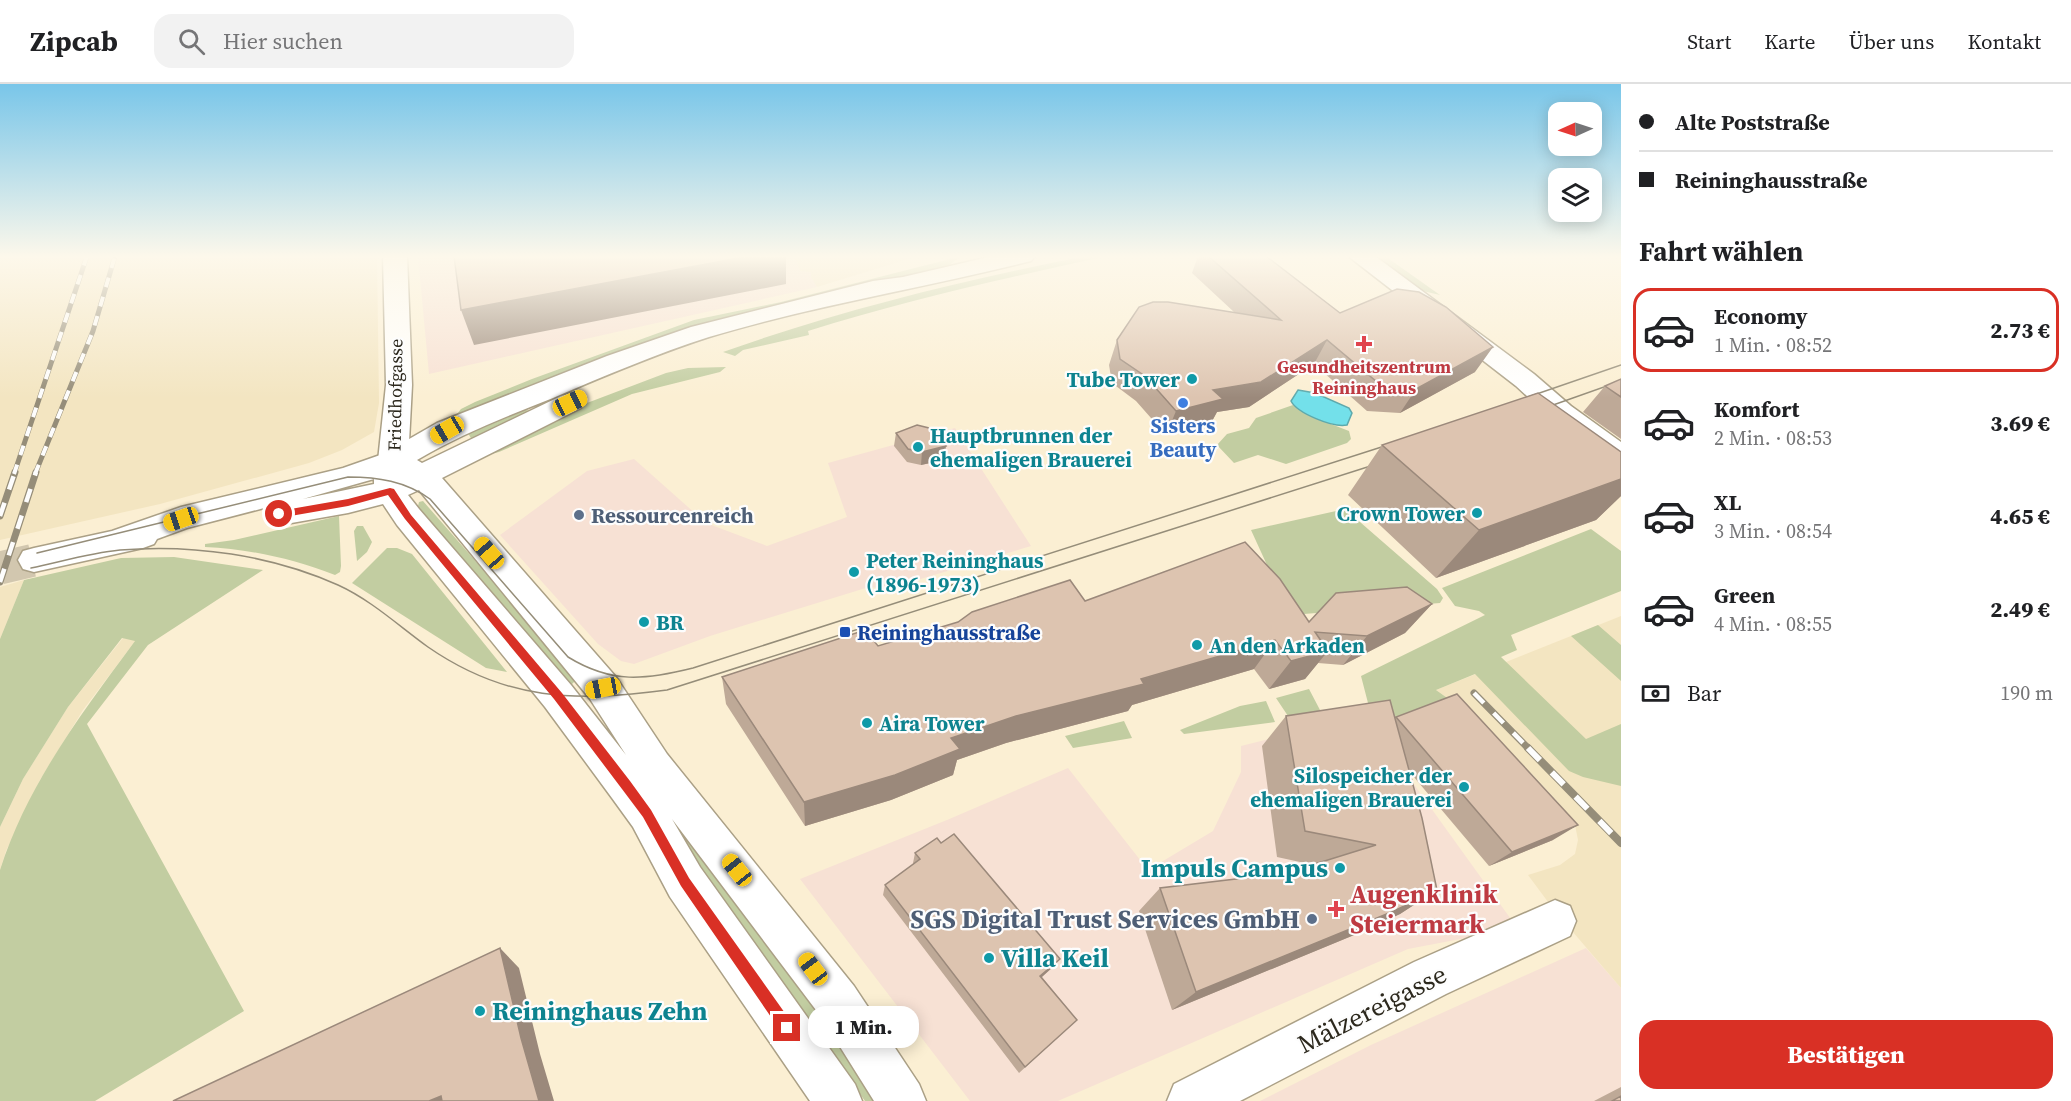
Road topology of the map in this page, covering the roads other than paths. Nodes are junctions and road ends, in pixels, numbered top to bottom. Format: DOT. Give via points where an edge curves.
graph roads {
  1 [pos="396,303"];
  2 [pos="814,303"];
  3 [pos="866,303"];
  4 [pos="1423,303"];
  5 [pos="1621,456"];
  6 [pos="392,476"];
  7 [pos="424,476"];
  8 [pos="34,560"];
  9 [pos="603,688"];
  10 [pos="558,696"];
  11 [pos="1555,921"];
  12 [pos="838,1101"];
  13 [pos="902,1101"];
  14 [pos="1191,1101"];
  1 -- 6 [label="main road, Friedhofgasse" via="399,385"];
  2 -- 6 [label="main road" via="660,346 447,430"];
  3 -- 7 [label="main road" via="720,342 589,394"];
  4 -- 5 [label="main road"];
  6 -- 7 [label="main road"];
  6 -- 8 [label="main road" via="348,502 123,539"];
  6 -- 10 [label="main road" via="422,535"];
  7 -- 9 [label="main road"];
  9 -- 10 [label="main road"];
  9 -- 13 [label="main road" via="654,766 838,1002"];
  10 -- 12 [label="main road" via="647,814 685,882"];
  11 -- 14 [label="main road, Mälzereigasse" via="1430,978"];
}
